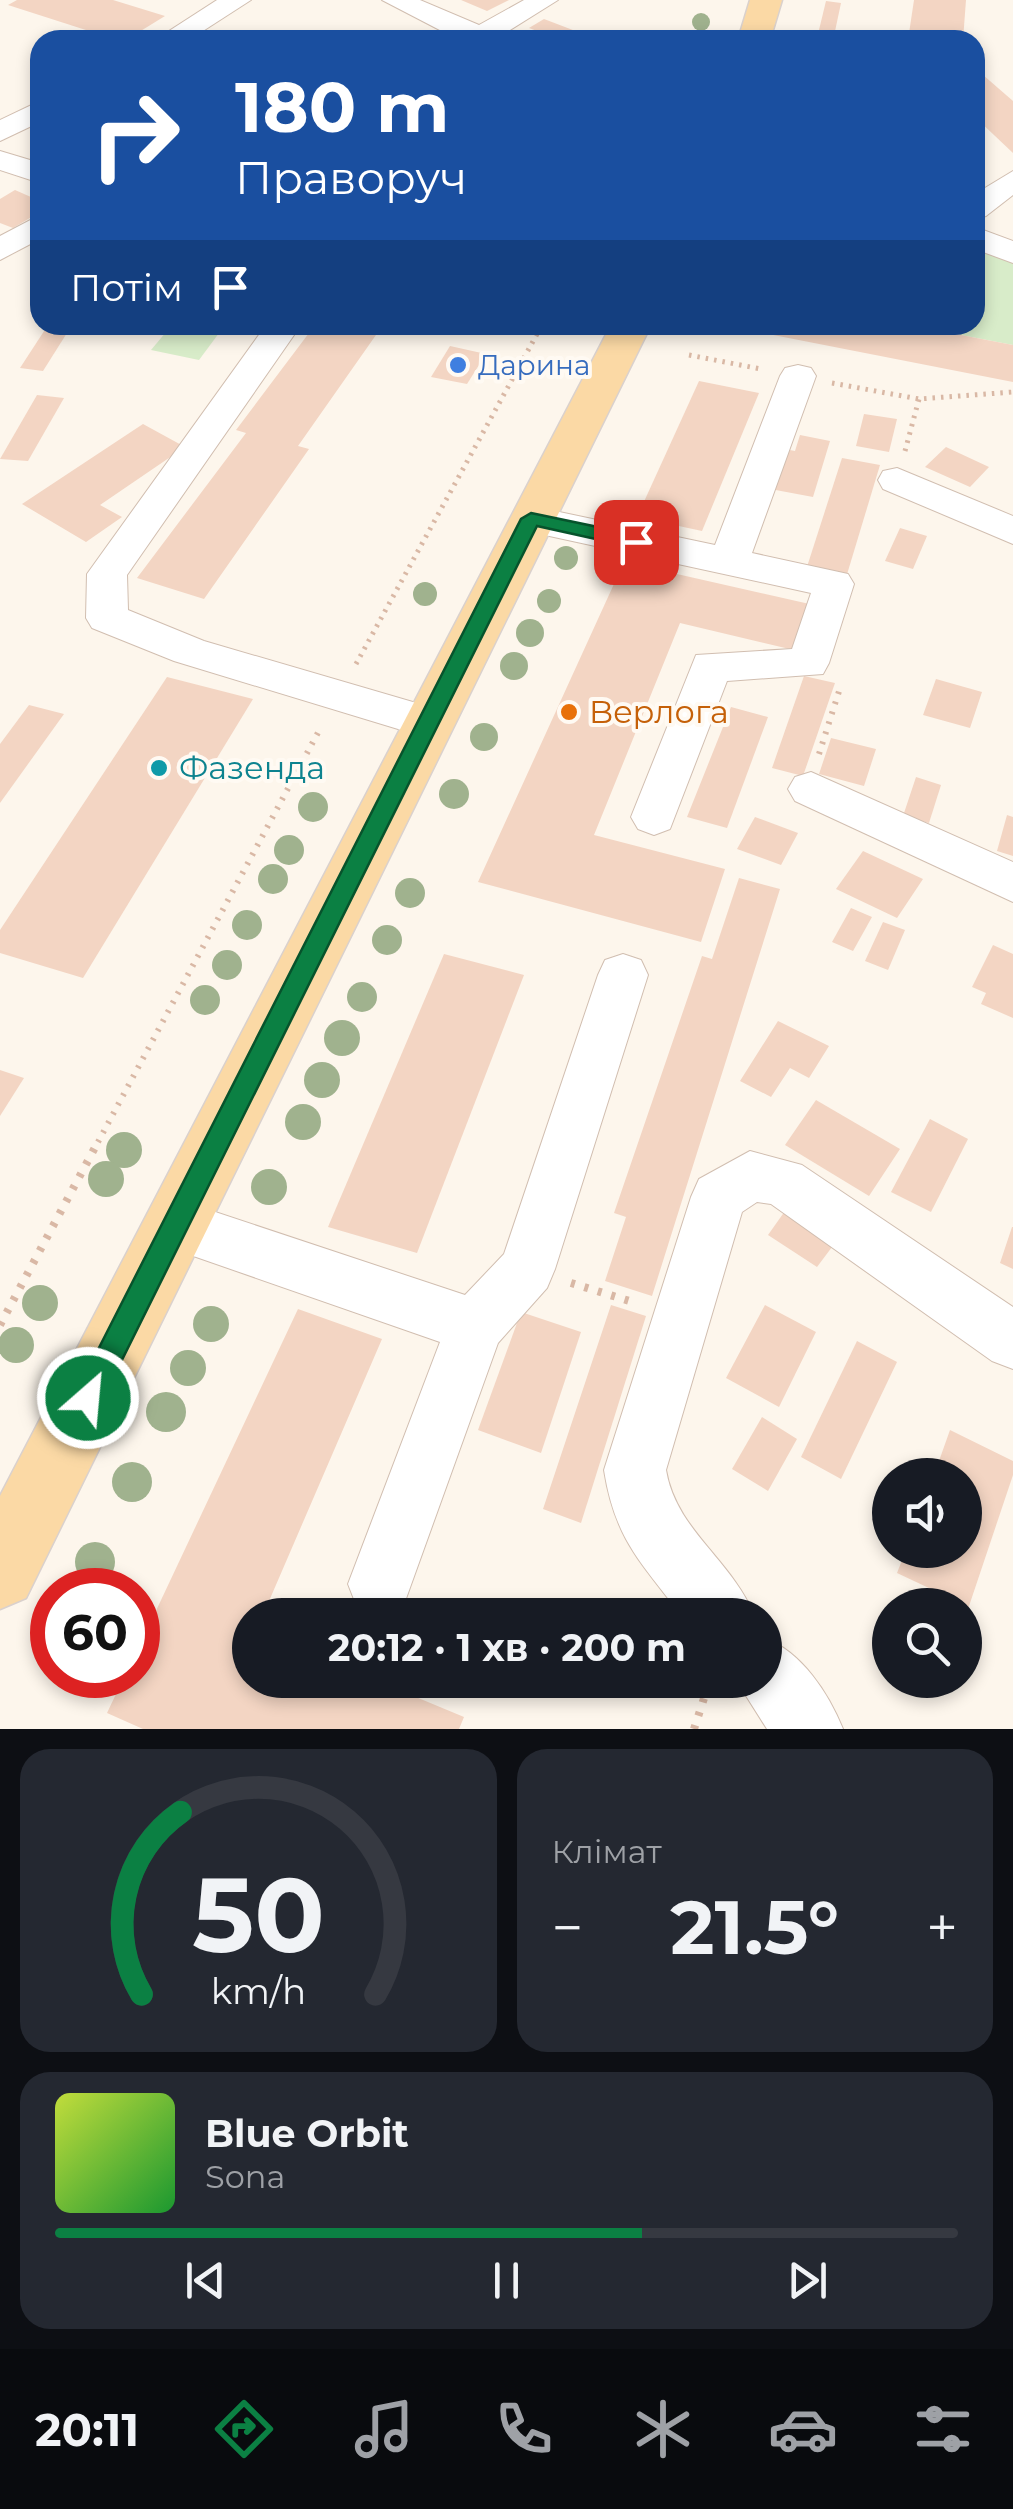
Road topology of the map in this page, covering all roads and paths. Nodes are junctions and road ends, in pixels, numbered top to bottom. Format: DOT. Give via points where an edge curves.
graph roads {
  1 [pos="237,0"];
  2 [pos="396,0"];
  3 [pos="544,0"];
  4 [pos="766,0"];
  5 [pos="188,30"];
  6 [pos="462,30"];
  7 [pos="496,30"];
  8 [pos="757,30"];
  9 [pos="30,116"];
  10 [pos="0,132"];
  11 [pos="0,160"];
  12 [pos="30,170"];
  13 [pos="1013,180"];
  14 [pos="985,201"];
  15 [pos="30,231"];
  16 [pos="985,241"];
  17 [pos="0,250"];
  18 [pos="1013,252"];
  19 [pos="277,335"];
  20 [pos="537,335"];
  21 [pos="626,335"];
  22 [pos="688,355"];
  23 [pos="798,376"];
  24 [pos="1013,392"];
  25 [pos="919,399"];
  26 [pos="897,480"];
  27 [pos="531,519"];
  28 [pos="1013,531"];
  29 [pos="728,562"];
  30 [pos="808,662"];
  31 [pos="338,696"];
  32 [pos="431,724"];
  33 [pos="811,788"];
  34 [pos="654,816"];
  35 [pos="1013,883"];
  36 [pos="624,976"];
  37 [pos="176,1225"];
  38 [pos="527,1270"];
  39 [pos="682,1317"];
  40 [pos="0,1325"];
  41 [pos="475,1326"];
  42 [pos="1013,1341"];
  43 [pos="0,1572"];
  44 [pos="380,1584"];
  45 [pos="709,1598"];
  46 [pos="782,1694"];
  47 [pos="704,1698"];
  48 [pos="694,1729"];
  49 [pos="809,1729"];
  1 -- 5 [label="street"];
  2 -- 6 [label="street"];
  3 -- 7 [label="street"];
  4 -- 8 [label="main road"];
  9 -- 10 [label="street"];
  11 -- 12 [label="street"];
  13 -- 14 [label="street"];
  15 -- 17 [label="street"];
  16 -- 18 [label="street"];
  19 -- 31 [label="street" via="107,574 107,618 189,651"];
  20 -- 31 [label="path"];
  21 -- 27 [label="main road"];
  22 -- 23 [label="path"];
  23 -- 25 [label="path"];
  23 -- 29 [label="street"];
  24 -- 25 [label="path"];
  25 -- 26 [label="path"];
  26 -- 28 [label="street"];
  27 -- 29 [label="street"];
  27 -- 32 [label="main road"];
  29 -- 30 [label="street" via="834,584"];
  30 -- 33 [label="path" via="842,684"];
  30 -- 34 [label="street" via="711,666"];
  31 -- 32 [label="street"];
  31 -- 40 [label="path"];
  32 -- 37 [label="main road"];
  33 -- 35 [label="street"];
  36 -- 38 [label="street"];
  37 -- 41 [label="street"];
  37 -- 43 [label="main road"];
  38 -- 39 [label="path"];
  38 -- 41 [label="street"];
  39 -- 42 [label="street" via="719,1197 750,1176 783,1182"];
  39 -- 45 [label="street" via="634,1470 642,1513"];
  41 -- 44 [label="street"];
  46 -- 49 [label="street"];
  47 -- 48 [label="path"];
}
